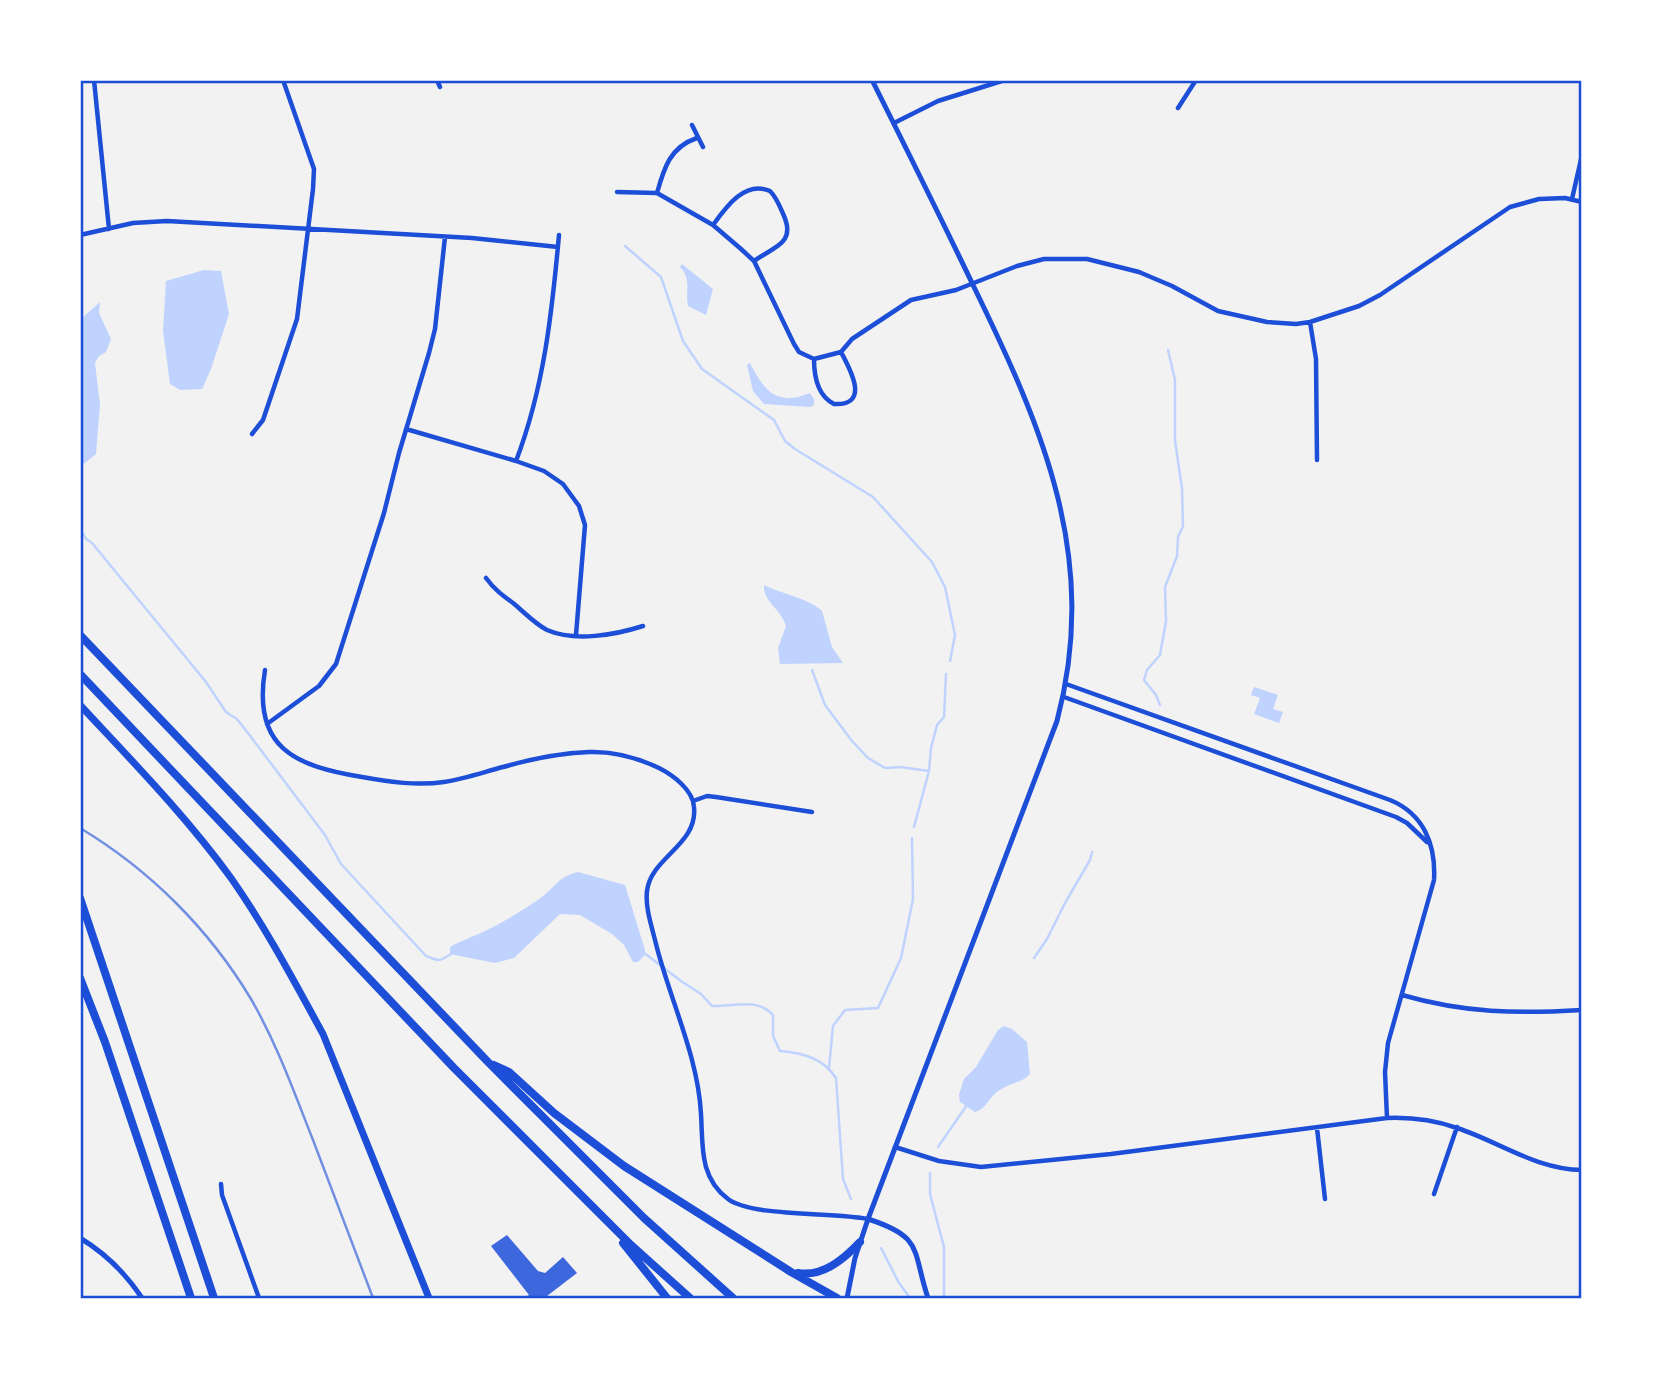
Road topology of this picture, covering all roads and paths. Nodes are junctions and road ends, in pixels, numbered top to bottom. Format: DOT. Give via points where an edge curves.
graph roads {
  1 [pos="94,80"];
  2 [pos="283,80"];
  3 [pos="437,80"];
  4 [pos="872,80"];
  5 [pos="1005,80"];
  6 [pos="1196,80"];
  7 [pos="440,87"];
  8 [pos="1178,108"];
  9 [pos="894,124"];
  10 [pos="692,125"];
  11 [pos="696,138"];
  12 [pos="703,147"];
  13 [pos="1581,155"];
  14 [pos="617,192"];
  15 [pos="657,193"];
  16 [pos="1572,199"];
  17 [pos="1581,202"];
  18 [pos="713,225"];
  19 [pos="309,228"];
  20 [pos="108,229"];
  21 [pos="559,234"];
  22 [pos="80,235"];
  23 [pos="444,237"];
  24 [pos="558,247"];
  25 [pos="754,261"];
  26 [pos="972,284"];
  27 [pos="1310,322"];
  28 [pos="841,352"];
  29 [pos="814,359"];
  30 [pos="406,429"];
  31 [pos="252,434"];
  32 [pos="1317,460"];
  33 [pos="516,461"];
  34 [pos="486,578"];
  35 [pos="643,626"];
  36 [pos="80,635"];
  37 [pos="576,635"];
  38 [pos="265,670"];
  39 [pos="80,674"];
  40 [pos="1066,684"];
  41 [pos="1064,697"];
  42 [pos="80,705"];
  43 [pos="267,724"];
  44 [pos="693,801"];
  45 [pos="812,812"];
  46 [pos="1428,843"];
  47 [pos="80,898"];
  48 [pos="80,978"];
  49 [pos="1402,995"];
  50 [pos="1581,1010"];
  51 [pos="488,1062"];
  52 [pos="1387,1118"];
  53 [pos="1457,1127"];
  54 [pos="1317,1128"];
  55 [pos="895,1147"];
  56 [pos="1581,1170"];
  57 [pos="221,1184"];
  58 [pos="1434,1194"];
  59 [pos="1325,1199"];
  60 [pos="868,1219"];
  61 [pos="607,1220"];
  62 [pos="80,1238"];
  63 [pos="860,1242"];
  64 [pos="791,1272"];
  65 [pos="142,1298"];
  66 [pos="191,1298"];
  67 [pos="214,1298"];
  68 [pos="259,1298"];
  69 [pos="429,1298"];
  70 [pos="667,1298"];
  71 [pos="690,1298"];
  72 [pos="733,1298"];
  73 [pos="837,1298"];
  74 [pos="847,1298"];
  75 [pos="928,1298"];
  1 -- 20 [label="street"];
  2 -- 19 [label="street" via="314,169"];
  3 -- 7 [label="street"];
  4 -- 9 [label="street"];
  5 -- 9 [label="street" via="939,101"];
  6 -- 8 [label="street"];
  9 -- 26 [label="street"];
  10 -- 11 [label="street"];
  11 -- 12 [label="street"];
  11 -- 15 [label="street" via="670,156"];
  13 -- 16 [label="street"];
  14 -- 15 [label="street"];
  15 -- 18 [label="street"];
  16 -- 17 [label="street"];
  16 -- 27 [label="street" via="1539,199 1510,207 1380,295"];
  18 -- 25 [label="street"];
  18 -- 25 [label="street" via="733,199 758,188 771,191 789,231 785,241"];
  19 -- 20 [label="street" via="167,221"];
  19 -- 23 [label="street"];
  19 -- 31 [label="street" via="297,319 263,420"];
  20 -- 22 [label="street"];
  21 -- 24 [label="street"];
  23 -- 24 [label="street"];
  23 -- 30 [label="street" via="435,329"];
  24 -- 33 [label="street" via="545,363"];
  25 -- 29 [label="street" via="794,344"];
  26 -- 27 [label="street" via="1034,261 1087,259 1151,276 1230,315 1282,324"];
  26 -- 28 [label="street" via="911,300 852,339"];
  26 -- 40 [label="street" via="1033,414 1058,496 1073,600"];
  27 -- 32 [label="street" via="1316,359"];
  28 -- 29 [label="street"];
  28 -- 29 [label="street" via="856,385 846,403 834,404 824,397 814,374"];
  30 -- 33 [label="street"];
  30 -- 43 [label="street" via="336,664 318,686"];
  33 -- 37 [label="street" via="554,477 579,506 584,525"];
  34 -- 37 [label="street" via="496,592 547,630"];
  35 -- 37 [label="street" via="620,633"];
  36 -- 51 [label="highway"];
  38 -- 43 [label="street"];
  39 -- 61 [label="highway" via="376,988"];
  40 -- 41 [label="street"];
  40 -- 46 [label="street" via="1396,803 1423,825"];
  41 -- 46 [label="street" via="1377,810 1407,823"];
  41 -- 55 [label="street"];
  42 -- 69 [label="main road" via="187,821 267,932 323,1034"];
  43 -- 44 [label="street" via="275,741 297,760 340,774 397,783 435,783 547,757 601,752 659,768"];
  44 -- 45 [label="street" via="707,796"];
  44 -- 60 [label="street" via="694,818 687,836 656,870 648,886 648,912 698,1086 709,1179 733,1203 746,1208"];
  46 -- 49 [label="street" via="1433,886"];
  47 -- 67 [label="highway"];
  48 -- 66 [label="highway" via="106,1042"];
  49 -- 50 [label="street" via="1480,1012"];
  49 -- 52 [label="street" via="1386,1056"];
  51 -- 64 [label="highway" via="509,1072 624,1166"];
  51 -- 72 [label="highway" via="659,1232"];
  52 -- 53 [label="street" via="1418,1118"];
  52 -- 54 [label="street"];
  53 -- 56 [label="street" via="1539,1163"];
  53 -- 58 [label="street"];
  54 -- 55 [label="street" via="981,1167 939,1161"];
  54 -- 59 [label="street"];
  55 -- 60 [label="street"];
  57 -- 68 [label="street"];
  60 -- 63 [label="street"];
  60 -- 75 [label="street" via="909,1239"];
  61 -- 70 [label="highway"];
  61 -- 71 [label="highway"];
  62 -- 65 [label="street" via="112,1262"];
  63 -- 64 [label="highway" via="822,1271"];
  63 -- 74 [label="street"];
  64 -- 73 [label="highway"];
}
